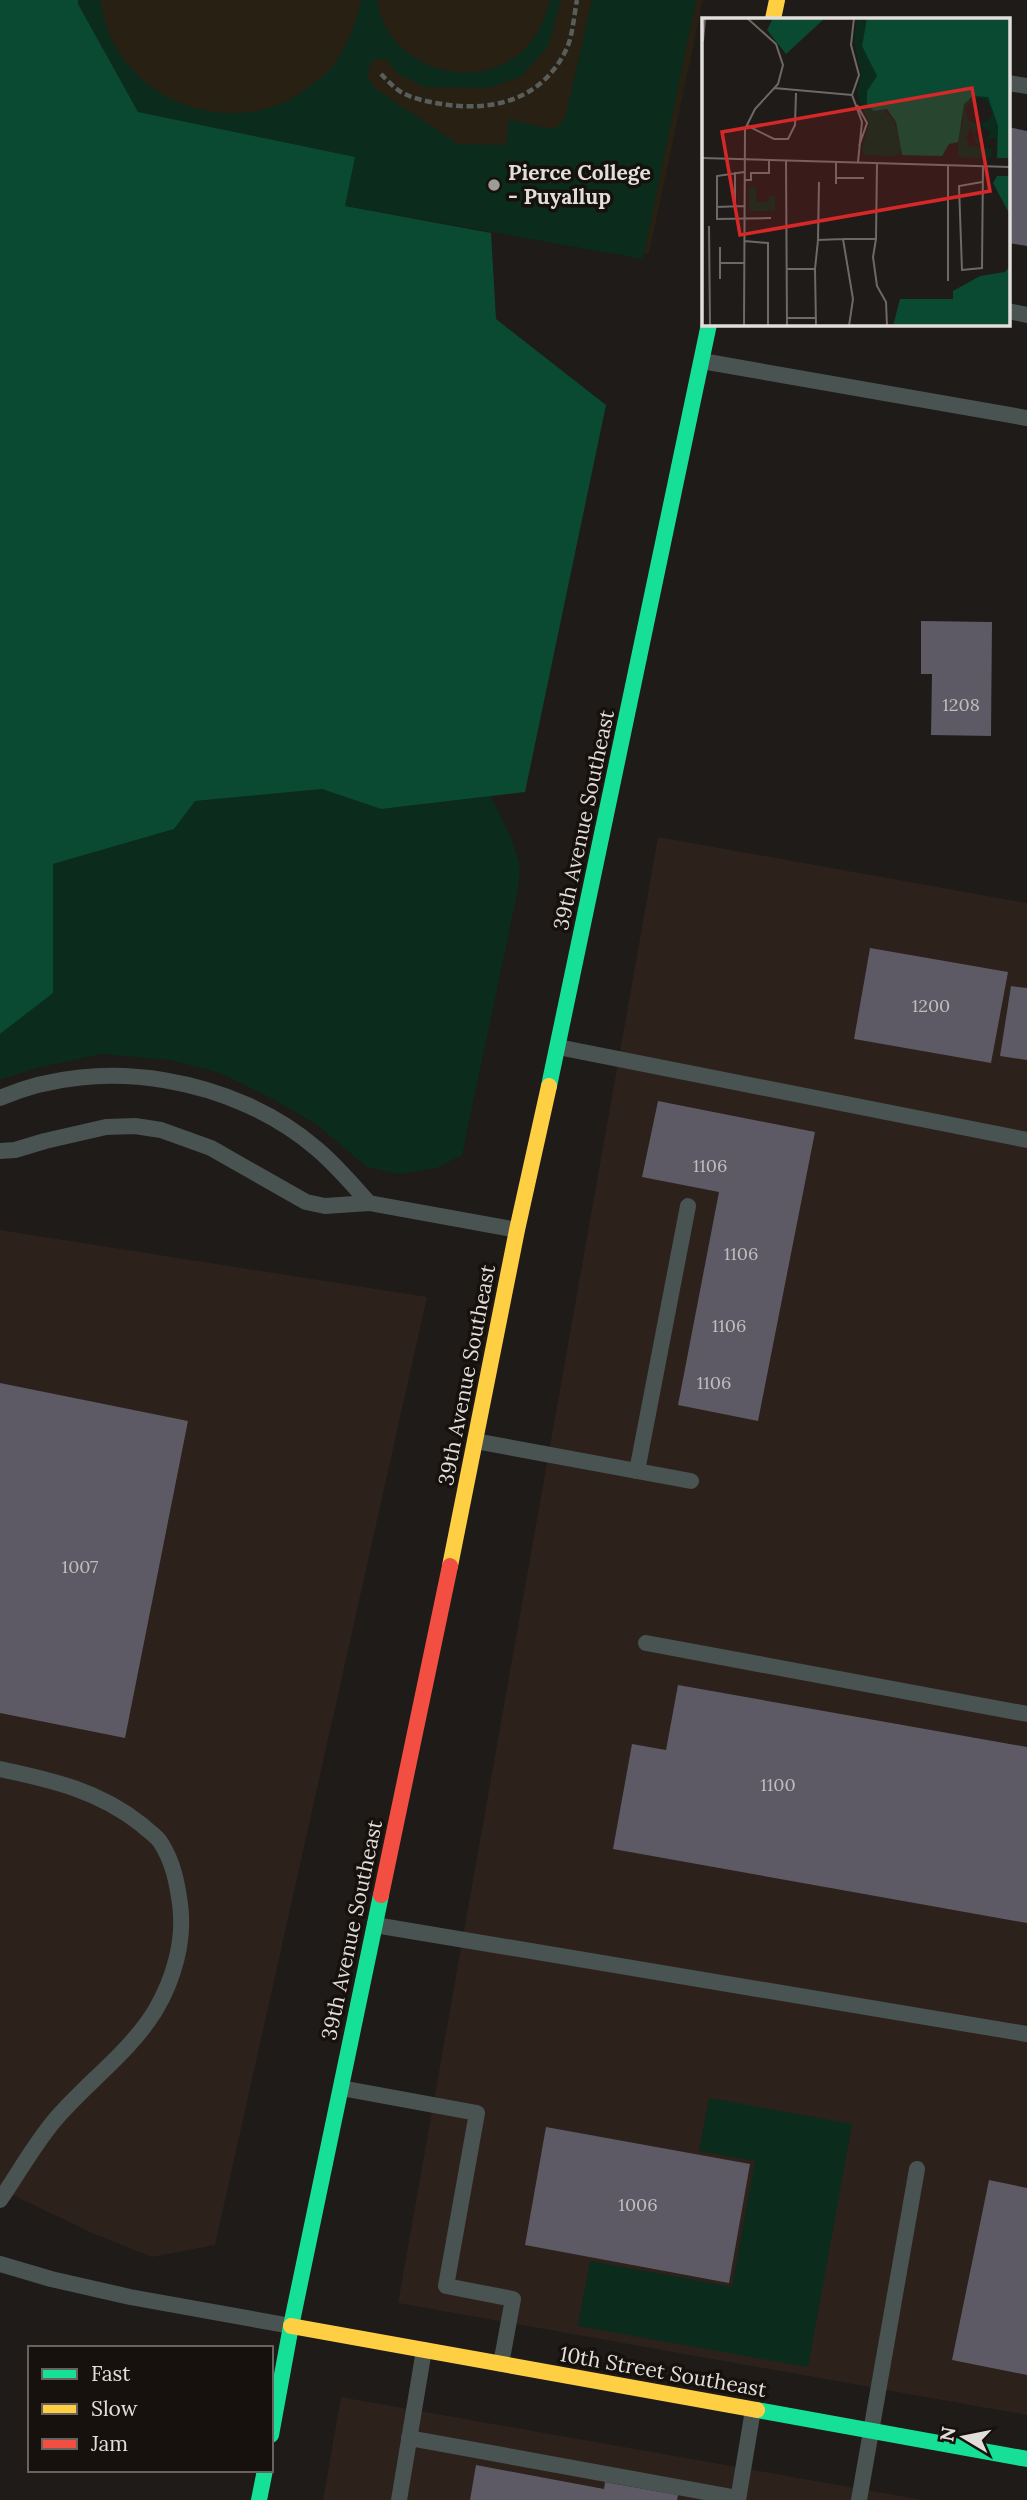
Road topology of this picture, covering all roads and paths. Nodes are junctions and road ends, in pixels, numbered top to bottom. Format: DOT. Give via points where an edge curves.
graph roads {
  1 [pos="577,0"];
  2 [pos="777,0"];
  3 [pos="773,18"];
  4 [pos="381,74"];
  5 [pos="709,326"];
  6 [pos="701,361"];
  7 [pos="1027,418"];
  8 [pos="558,1047"];
  9 [pos="0,1098"];
  10 [pos="1027,1140"];
  11 [pos="0,1151"];
  12 [pos="369,1203"];
  13 [pos="688,1206"];
  14 [pos="517,1230"];
  15 [pos="475,1441"];
  16 [pos="637,1471"];
  17 [pos="691,1481"];
  18 [pos="646,1643"];
  19 [pos="1027,1714"];
  20 [pos="0,1769"];
  21 [pos="375,1925"];
  22 [pos="1027,2034"];
  23 [pos="341,2088"];
  24 [pos="918,2169"];
  25 [pos="0,2200"];
  26 [pos="0,2264"];
  27 [pos="291,2326"];
  28 [pos="424,2350"];
  29 [pos="501,2364"];
  30 [pos="753,2410"];
  31 [pos="273,2424"];
  32 [pos="871,2431"];
  33 [pos="409,2438"];
  34 [pos="1027,2459"];
  35 [pos="265,2472"];
  36 [pos="738,2499"];
  37 [pos="259,2500"];
  38 [pos="399,2500"];
  39 [pos="859,2500"];
  1 -- 4 [label="path" via="562,56 531,91 506,103 466,107 432,103 401,92"];
  2 -- 3 [label="main road"];
  5 -- 6 [label="main road, 39th Avenue Southeast"];
  6 -- 7 [label="lane"];
  6 -- 8 [label="main road, 39th Avenue Southeast"];
  8 -- 10 [label="lane"];
  8 -- 14 [label="main road, 39th Avenue Southeast"];
  9 -- 12 [label="lane" via="47,1082 100,1075 188,1086 245,1105 292,1131 324,1155"];
  11 -- 12 [label="lane" via="106,1127 135,1126 211,1148 306,1202 325,1206"];
  12 -- 14 [label="lane"];
  13 -- 16 [label="lane"];
  14 -- 15 [label="main road, 39th Avenue Southeast"];
  15 -- 16 [label="lane"];
  15 -- 21 [label="main road, 39th Avenue Southeast"];
  16 -- 17 [label="lane"];
  18 -- 19 [label="lane"];
  20 -- 25 [label="lane" via="57,1781 94,1796 125,1812 160,1840 176,1874 182,1922 170,1981 156,2010 54,2121"];
  21 -- 22 [label="lane"];
  21 -- 23 [label="main road, 39th Avenue Southeast"];
  23 -- 27 [label="main road, 39th Avenue Southeast"];
  23 -- 29 [label="lane" via="477,2113 446,2286 513,2299"];
  24 -- 32 [label="lane"];
  26 -- 27 [label="lane" via="130,2297"];
  27 -- 28 [label="main road, 10th Street Southeast"];
  27 -- 31 [label="main road, 39th Avenue Southeast"];
  28 -- 29 [label="main road, 10th Street Southeast"];
  28 -- 33 [label="lane"];
  29 -- 30 [label="main road, 10th Street Southeast"];
  30 -- 32 [label="main road, 10th Street Southeast"];
  30 -- 36 [label="lane"];
  32 -- 34 [label="main road, 10th Street Southeast"];
  32 -- 39 [label="lane"];
  33 -- 36 [label="lane"];
  33 -- 38 [label="lane"];
  35 -- 37 [label="main road"];
}
